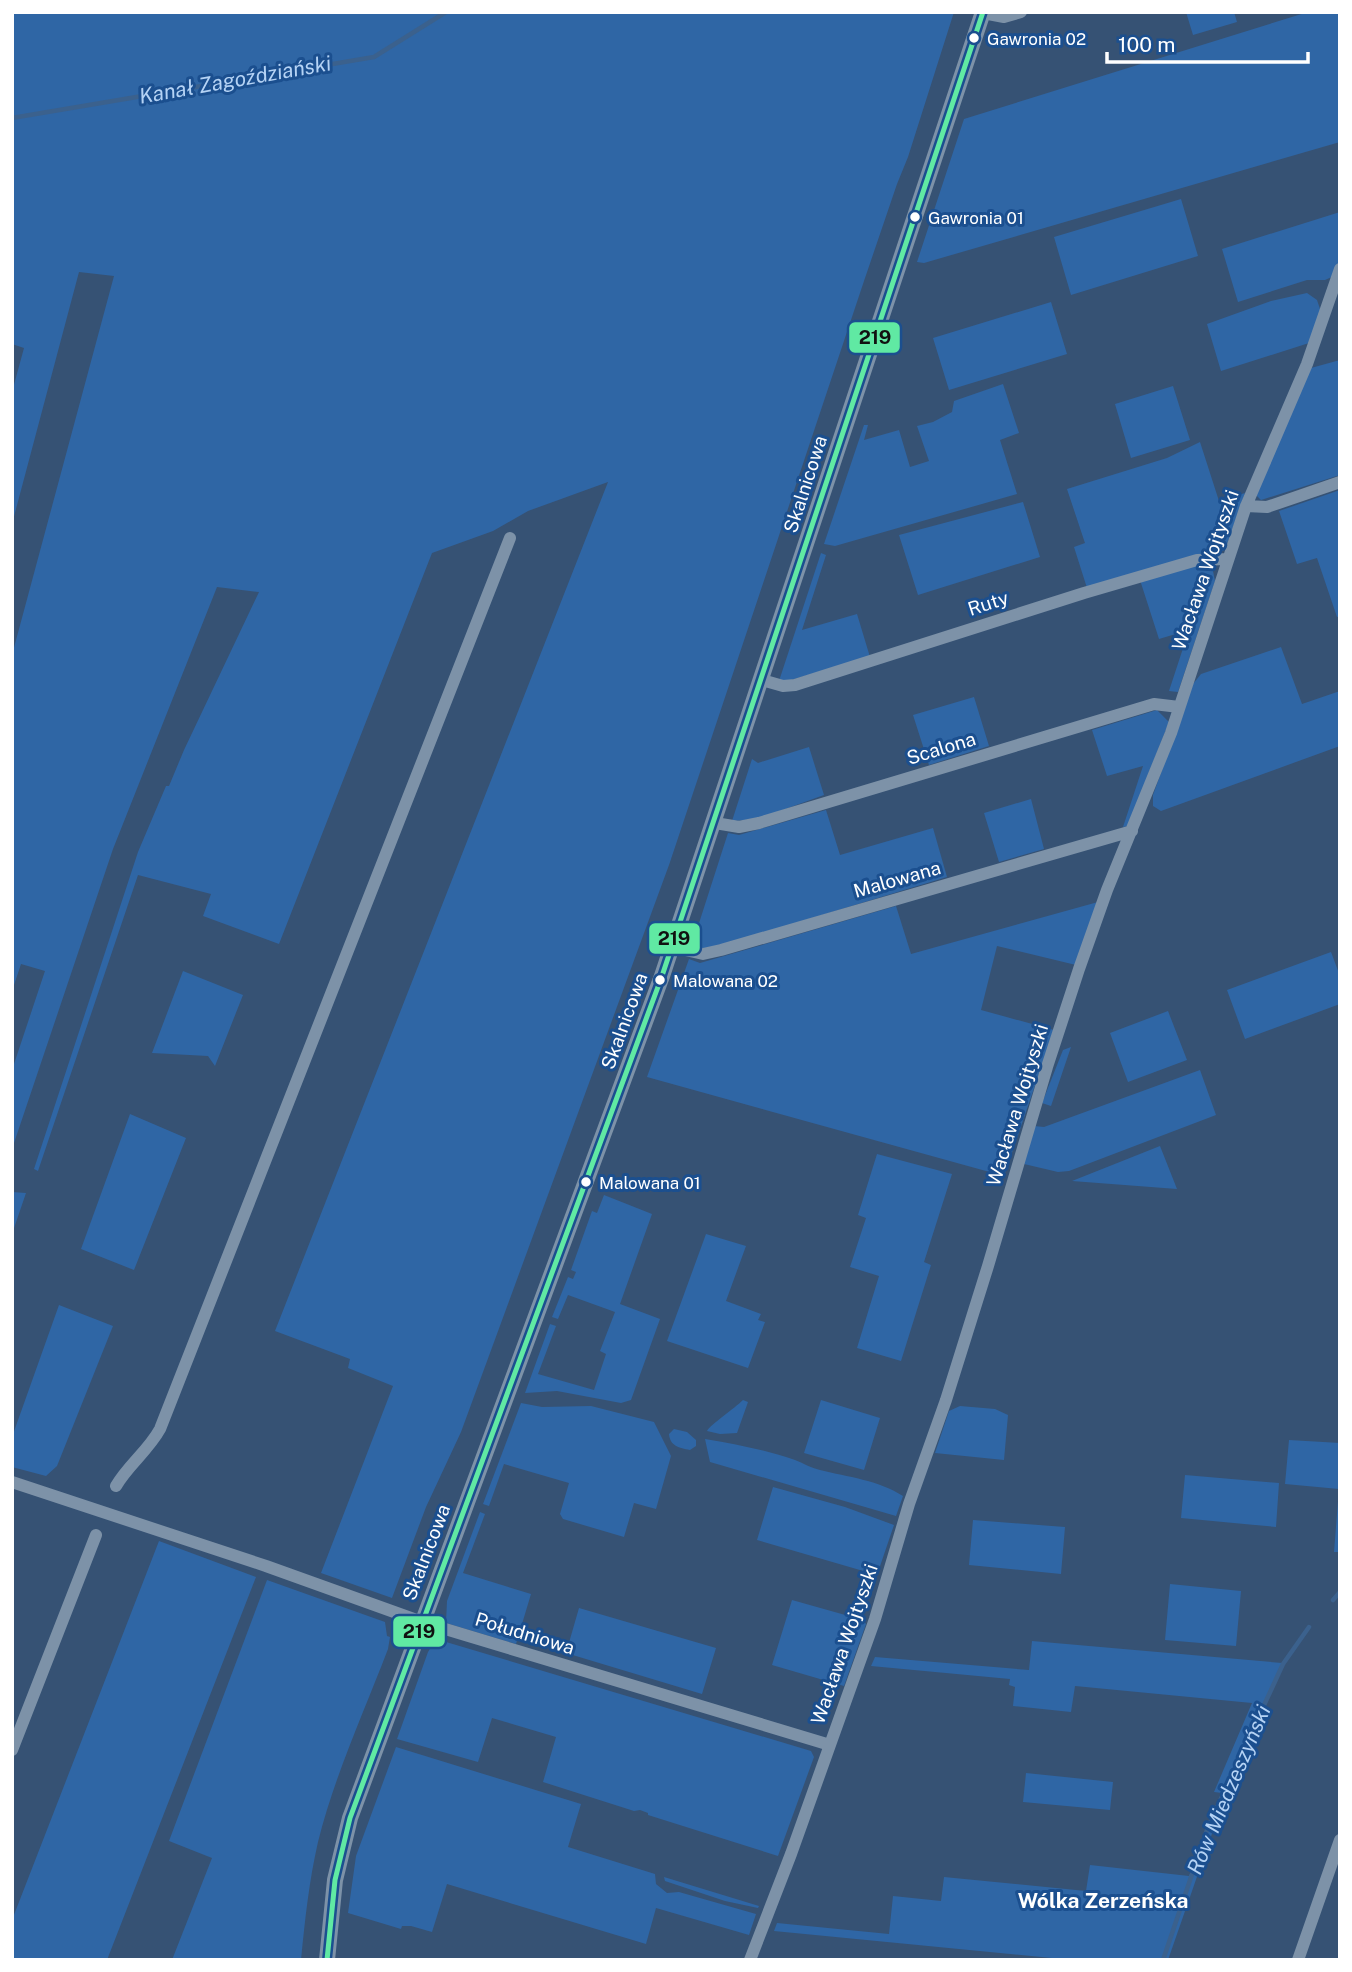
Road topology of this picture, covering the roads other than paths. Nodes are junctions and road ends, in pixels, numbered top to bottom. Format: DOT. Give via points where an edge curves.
graph roads {
  1 [pos="1021,12"];
  2 [pos="983,13"];
  3 [pos="1340,269"];
  4 [pos="1340,482"];
  5 [pos="1246,506"];
  6 [pos="510,538"];
  7 [pos="1227,559"];
  8 [pos="761,680"];
  9 [pos="1179,708"];
  10 [pos="715,822"];
  11 [pos="1132,831"];
  12 [pos="672,947"];
  13 [pos="12,1482"];
  14 [pos="116,1486"];
  15 [pos="96,1535"];
  16 [pos="422,1622"];
  17 [pos="830,1745"];
  18 [pos="12,1750"];
  19 [pos="1340,1840"];
  20 [pos="327,1960"];
  21 [pos="750,1960"];
  22 [pos="1298,1960"];
  1 -- 2 [label="street" via="1004,17"];
  2 -- 8 [label="street, Skalnicowa"];
  3 -- 5 [label="street, Wacława Wojtyszki" via="1307,364"];
  4 -- 5 [label="street" via="1268,507"];
  5 -- 7 [label="street, Wacława Wojtyszki"];
  6 -- 14 [label="street" via="160,1429"];
  7 -- 8 [label="street, Ruty" via="1197,560 795,685"];
  7 -- 9 [label="street, Wacława Wojtyszki"];
  8 -- 10 [label="street, Skalnicowa"];
  9 -- 10 [label="street, Scalona" via="1154,704 759,823 739,827"];
  9 -- 11 [label="street, Wacława Wojtyszki"];
  10 -- 12 [label="street, Skalnicowa"];
  11 -- 12 [label="street, Malowana" via="722,950 703,954"];
  11 -- 17 [label="street, Wacława Wojtyszki" via="1079,969 946,1401"];
  12 -- 16 [label="street, Skalnicowa"];
  13 -- 16 [label="street, Południowa"];
  15 -- 18 [label="street"];
  16 -- 17 [label="street, Południowa"];
  16 -- 20 [label="street, Skalnicowa" via="345,1836 331,1905"];
  17 -- 21 [label="street, Wacława Wojtyszki"];
  19 -- 22 [label="street"];
}
